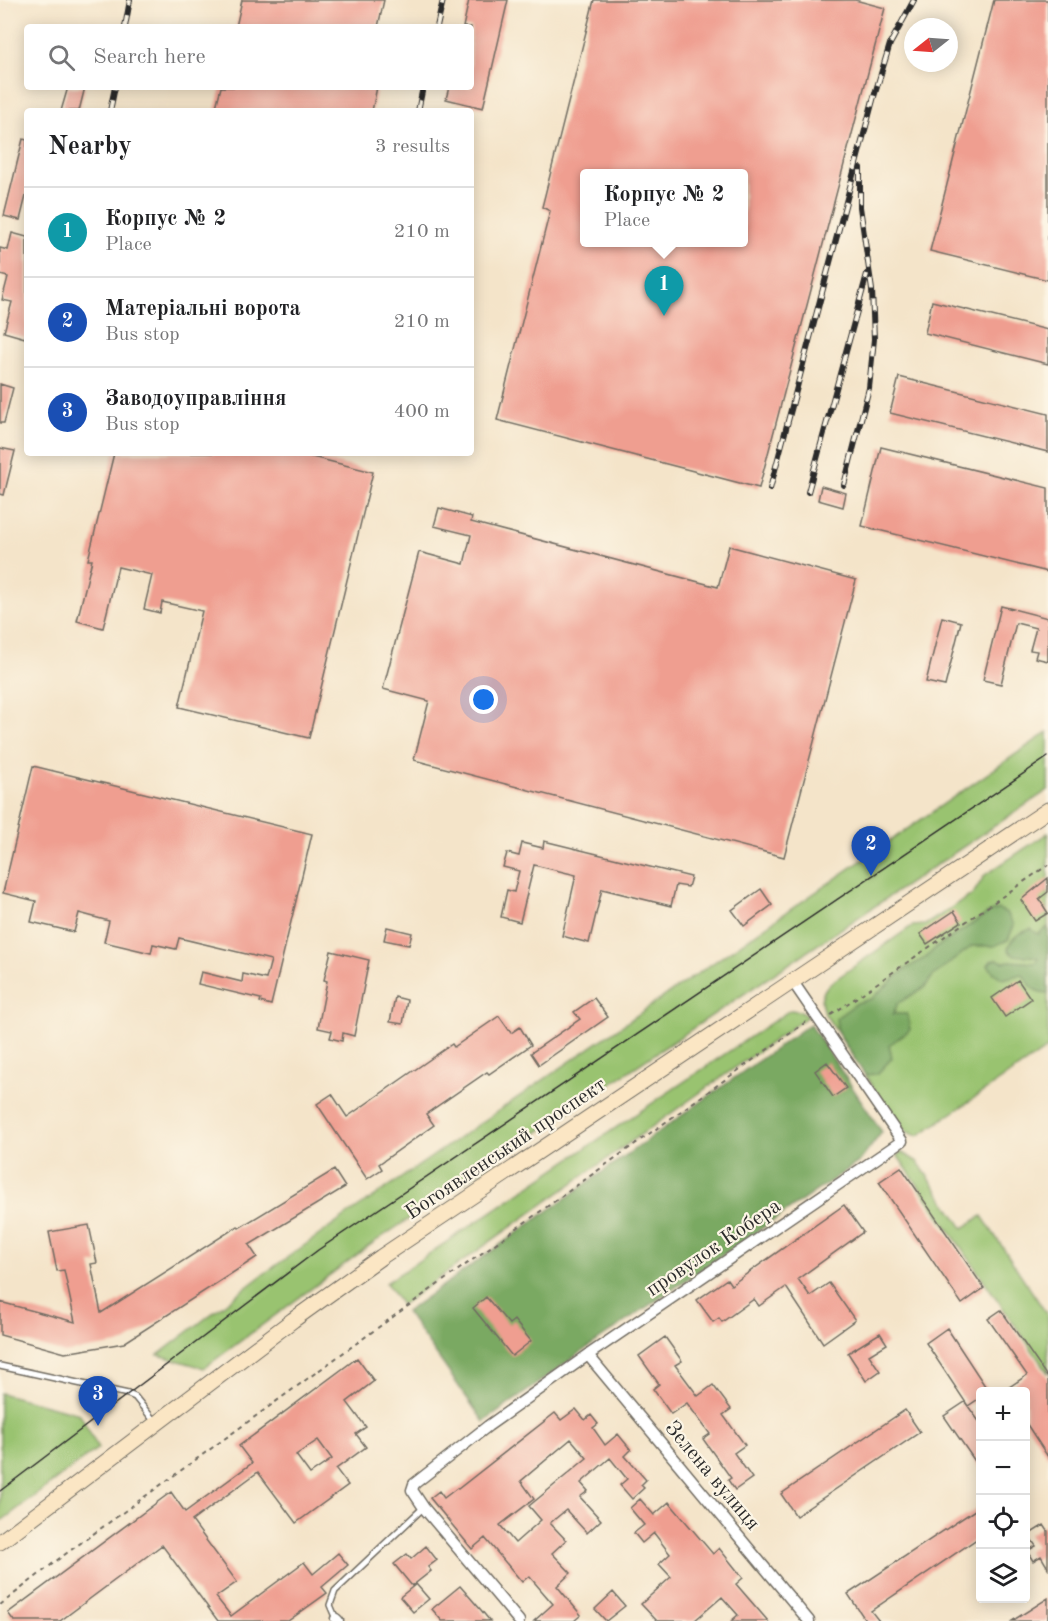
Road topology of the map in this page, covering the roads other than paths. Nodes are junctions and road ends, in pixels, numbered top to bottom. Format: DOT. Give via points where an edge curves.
graph roads {
  1 [pos="1048,810"];
  2 [pos="793,982"];
  3 [pos="588,1354"];
  4 [pos="0,1366"];
  5 [pos="156,1423"];
  6 [pos="424,1508"];
  7 [pos="0,1542"];
  8 [pos="337,1620"];
  9 [pos="519,1621"];
  10 [pos="808,1621"];
  1 -- 2 [label="main road, Богоявленський проспект"];
  2 -- 3 [label="street, провулок Кобера" via="902,1141"];
  2 -- 5 [label="main road, Богоявленський проспект" via="381,1257"];
  3 -- 6 [label="street, провулок Кобера" via="414,1484 412,1490"];
  3 -- 10 [label="street, Зелена вулиця"];
  4 -- 5 [label="lane" via="128,1394"];
  5 -- 7 [label="main road, Богоявленський проспект"];
  6 -- 8 [label="lane" via="334,1591 330,1605"];
  6 -- 9 [label="street"];
}
